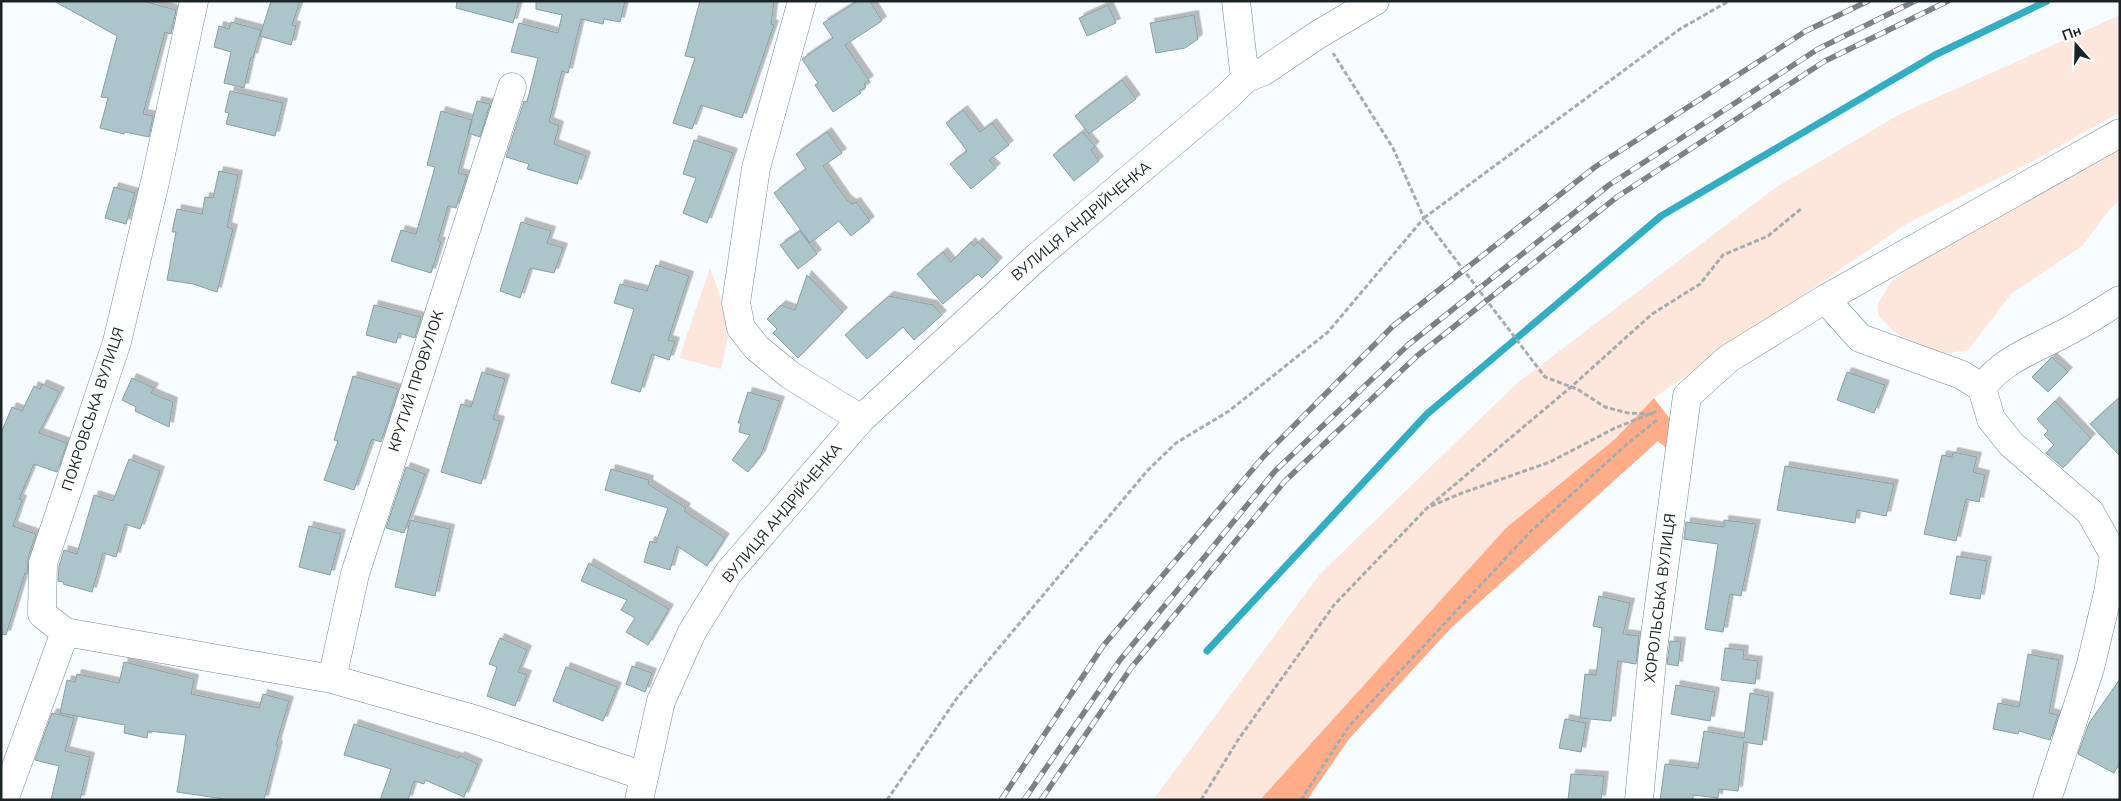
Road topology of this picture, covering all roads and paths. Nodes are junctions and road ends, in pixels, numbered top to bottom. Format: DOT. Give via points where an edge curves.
graph roads {
  1 [pos="194,1"];
  2 [pos="802,1"];
  3 [pos="1236,1"];
  4 [pos="1375,1"];
  5 [pos="1729,1"];
  6 [pos="1319,34"];
  7 [pos="1245,79"];
  8 [pos="512,87"];
  9 [pos="2120,134"];
  10 [pos="1802,208"];
  11 [pos="1424,218"];
  12 [pos="1825,299"];
  13 [pos="2120,300"];
  14 [pos="1571,387"];
  15 [pos="1982,388"];
  16 [pos="1687,396"];
  17 [pos="1652,414"];
  18 [pos="861,419"];
  19 [pos="1427,508"];
  20 [pos="65,632"];
  21 [pos="332,679"];
  22 [pos="641,788"];
  23 [pos="4,800"];
  24 [pos="887,800"];
  25 [pos="1201,800"];
  26 [pos="1301,800"];
  27 [pos="1639,800"];
  28 [pos="2047,800"];
  1 -- 20 [label="street, ПОКРОВСЬКА ВУЛИЦЯ" via="117,342 43,563 42,614"];
  2 -- 18 [label="street" via="756,168 736,303 741,328 757,348 790,375"];
  3 -- 7 [label="street"];
  4 -- 6 [label="street, ВУЛИЦЯ АНДРІЙЧЕНКА"];
  5 -- 11 [label="path" via="1680,29"];
  6 -- 7 [label="street, ВУЛИЦЯ АНДРІЙЧЕНКА"];
  6 -- 11 [label="path" via="1394,148"];
  7 -- 18 [label="street, ВУЛИЦЯ АНДРІЙЧЕНКА" via="1038,256"];
  8 -- 21 [label="street, КРУТИЙ ПРОВУЛОК" via="355,574"];
  9 -- 12 [label="street"];
  10 -- 14 [label="path" via="1768,236 1723,255 1700,284 1652,314"];
  11 -- 14 [label="path" via="1545,377"];
  11 -- 24 [label="path" via="1328,332 1229,411 1176,443 1147,471 957,698"];
  12 -- 15 [label="street" via="1860,338 1962,375"];
  12 -- 16 [label="street" via="1728,359"];
  13 -- 15 [label="street" via="2003,366"];
  14 -- 17 [label="path" via="1604,407"];
  14 -- 19 [label="path"];
  15 -- 28 [label="street" via="1991,419 2011,444 2090,512 2114,555 2090,668"];
  16 -- 17 [label="path"];
  16 -- 26 [label="path" via="1627,444 1531,531 1350,726"];
  16 -- 27 [label="street, ХОРОЛЬСЬКА ВУЛИЦЯ" via="1653,650"];
  17 -- 19 [label="path" via="1616,428 1550,462"];
  18 -- 22 [label="street, ВУЛИЦЯ АНДРІЙЧЕНКА" via="729,572 696,625 661,701"];
  19 -- 25 [label="path" via="1334,605 1238,740"];
  20 -- 21 [label="street"];
  20 -- 23 [label="street"];
  21 -- 22 [label="street" via="477,720"];
}
